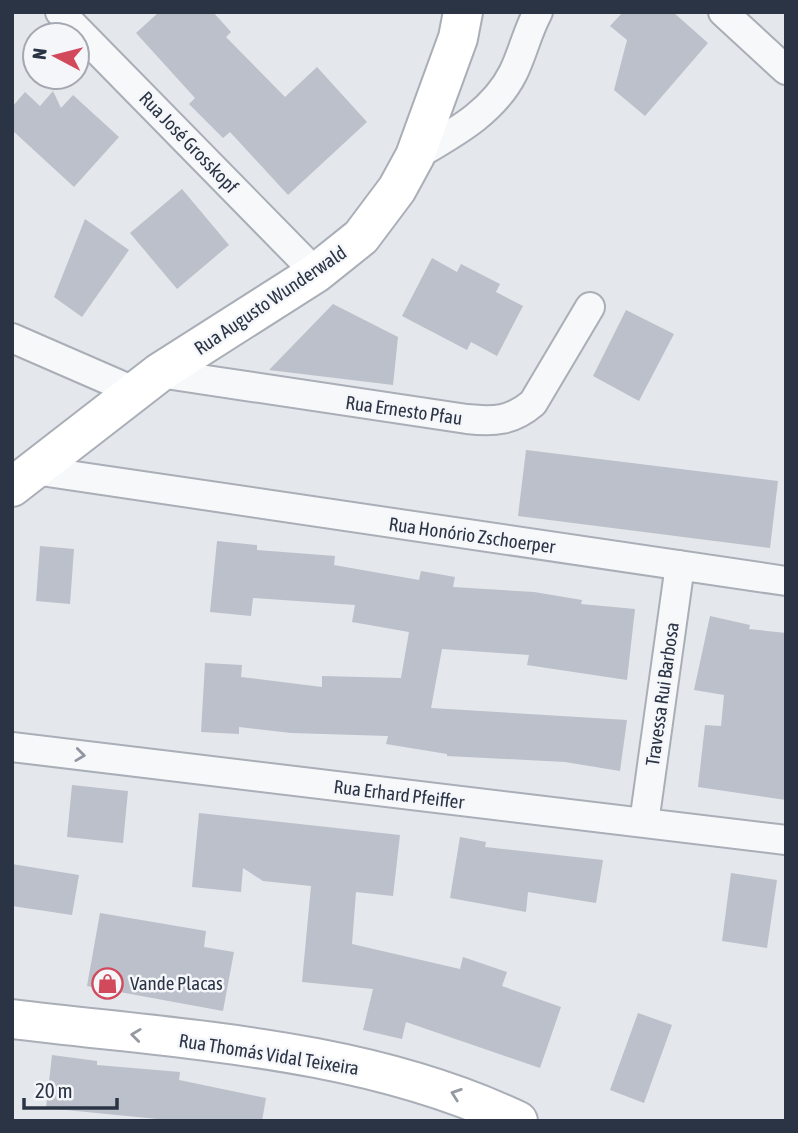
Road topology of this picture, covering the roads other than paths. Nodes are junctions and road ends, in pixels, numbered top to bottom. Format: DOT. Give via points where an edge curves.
graph roads {
  1 [pos="60,12"];
  2 [pos="463,12"];
  3 [pos="538,12"];
  4 [pos="723,12"];
  5 [pos="786,70"];
  6 [pos="415,156"];
  7 [pos="316,273"];
  8 [pos="590,307"];
  9 [pos="12,338"];
  10 [pos="147,383"];
  11 [pos="23,478"];
  12 [pos="680,565"];
  13 [pos="786,581"];
  14 [pos="12,747"];
  15 [pos="644,823"];
  16 [pos="786,840"];
  17 [pos="12,1019"];
  18 [pos="518,1121"];
  1 -- 7 [label="street, Rua José Grosskopf"];
  2 -- 6 [label="main road, Rua Augusto Wunderwald"];
  3 -- 6 [label="street" via="500,95 469,123"];
  4 -- 5 [label="street"];
  6 -- 7 [label="main road, Rua Augusto Wunderwald" via="361,237"];
  7 -- 10 [label="main road, Rua Augusto Wunderwald"];
  8 -- 10 [label="street, Rua Ernesto Pfau" via="533,403 505,420"];
  9 -- 10 [label="street, Rua Ernesto Pfau"];
  10 -- 11 [label="main road, Rua Augusto Wunderwald"];
  11 -- 12 [label="street, Rua Honório Zschoerper"];
  12 -- 13 [label="street, Rua Honório Zschoerper"];
  12 -- 15 [label="street, Travessa Rui Barbosa"];
  14 -- 15 [label="street, Rua Erhard Pfeiffer, one-way"];
  15 -- 16 [label="street, Rua Erhard Pfeiffer"];
  18 -- 17 [label="main road, Rua Thomás Vidal Teixeira, one-way" via="474,1100 353,1065"];
}
